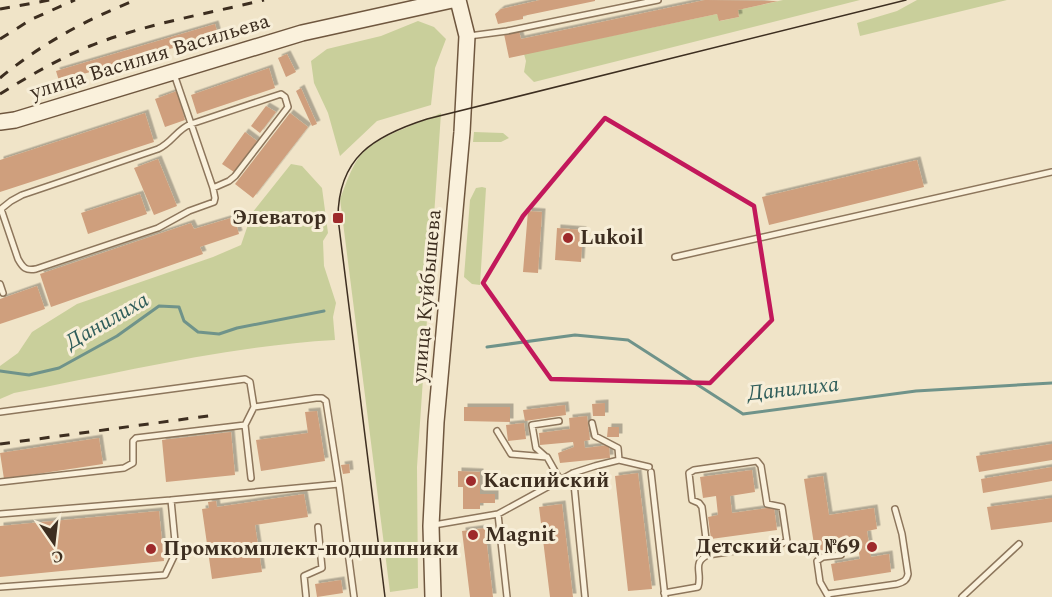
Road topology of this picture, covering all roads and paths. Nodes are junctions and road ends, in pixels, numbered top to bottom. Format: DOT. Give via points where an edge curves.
graph roads {
  1 [pos="452,0"];
  2 [pos="458,0"];
  3 [pos="658,0"];
  4 [pos="467,36"];
  5 [pos="173,72"];
  6 [pos="0,122"];
  7 [pos="191,124"];
  8 [pos="1052,172"];
  9 [pos="213,188"];
  10 [pos="1,210"];
  11 [pos="675,257"];
  12 [pos="0,284"];
  13 [pos="3,293"];
  14 [pos="254,407"];
  15 [pos="0,412"];
  16 [pos="559,421"];
  17 [pos="592,423"];
  18 [pos="245,425"];
  19 [pos="497,431"];
  20 [pos="547,457"];
  21 [pos="619,460"];
  22 [pos="573,473"];
  23 [pos="251,477"];
  24 [pos="561,480"];
  25 [pos="0,482"];
  26 [pos="339,484"];
  27 [pos="171,501"];
  28 [pos="895,509"];
  29 [pos="0,514"];
  30 [pos="498,514"];
  31 [pos="431,526"];
  32 [pos="318,527"];
  33 [pos="1019,544"];
  34 [pos="708,555"];
  35 [pos="841,555"];
  36 [pos="0,587"];
  37 [pos="665,595"];
  38 [pos="828,596"];
  39 [pos="301,597"];
  40 [pos="306,597"];
  41 [pos="354,597"];
  42 [pos="433,597"];
  43 [pos="507,597"];
  44 [pos="585,597"];
  45 [pos="962,597"];
  1 -- 5 [label="main road, улица Василия Васильева" via="302,33"];
  2 -- 4 [label="main road, улица Куйбышева"];
  3 -- 4 [label="lane"];
  4 -- 31 [label="main road, улица Куйбышева"];
  5 -- 6 [label="main road, улица Василия Васильева"];
  5 -- 7 [label="lane"];
  7 -- 9 [label="lane"];
  7 -- 9 [label="lane" via="281,94 287,102 286,109 235,176"];
  7 -- 10 [label="lane" via="183,126 165,146 22,195"];
  8 -- 11 [label="lane"];
  9 -- 10 [label="lane" via="214,202 158,228 28,270 18,259"];
  12 -- 13 [label="lane"];
  14 -- 15 [label="lane" via="252,387 245,379"];
  14 -- 18 [label="lane"];
  14 -- 26 [label="lane" via="316,398 326,401"];
  16 -- 20 [label="lane" via="532,425 536,448"];
  17 -- 21 [label="lane" via="595,436 618,448"];
  18 -- 23 [label="lane"];
  18 -- 25 [label="lane" via="136,438 133,463 124,468"];
  19 -- 20 [label="lane" via="511,454"];
  20 -- 24 [label="lane"];
  21 -- 22 [label="lane"];
  21 -- 37 [label="lane" via="650,470"];
  22 -- 24 [label="lane"];
  22 -- 44 [label="lane"];
  24 -- 30 [label="lane"];
  26 -- 27 [label="lane"];
  26 -- 41 [label="lane"];
  27 -- 29 [label="lane"];
  27 -- 36 [label="lane" via="176,552 165,575"];
  28 -- 38 [label="lane" via="907,578 897,584"];
  30 -- 31 [label="lane"];
  30 -- 43 [label="lane"];
  31 -- 42 [label="main road, улица Куйбышева"];
  32 -- 40 [label="lane" via="322,568 304,576"];
  33 -- 45 [label="lane"];
  34 -- 34 [label="lane" via="702,507 692,500 689,473 757,461 767,504 782,507 786,543"];
  34 -- 37 [label="lane" via="698,564 698,587"];
  35 -- 38 [label="lane" via="818,561 820,582"];
  39 -- 40 [label="lane"];
}
